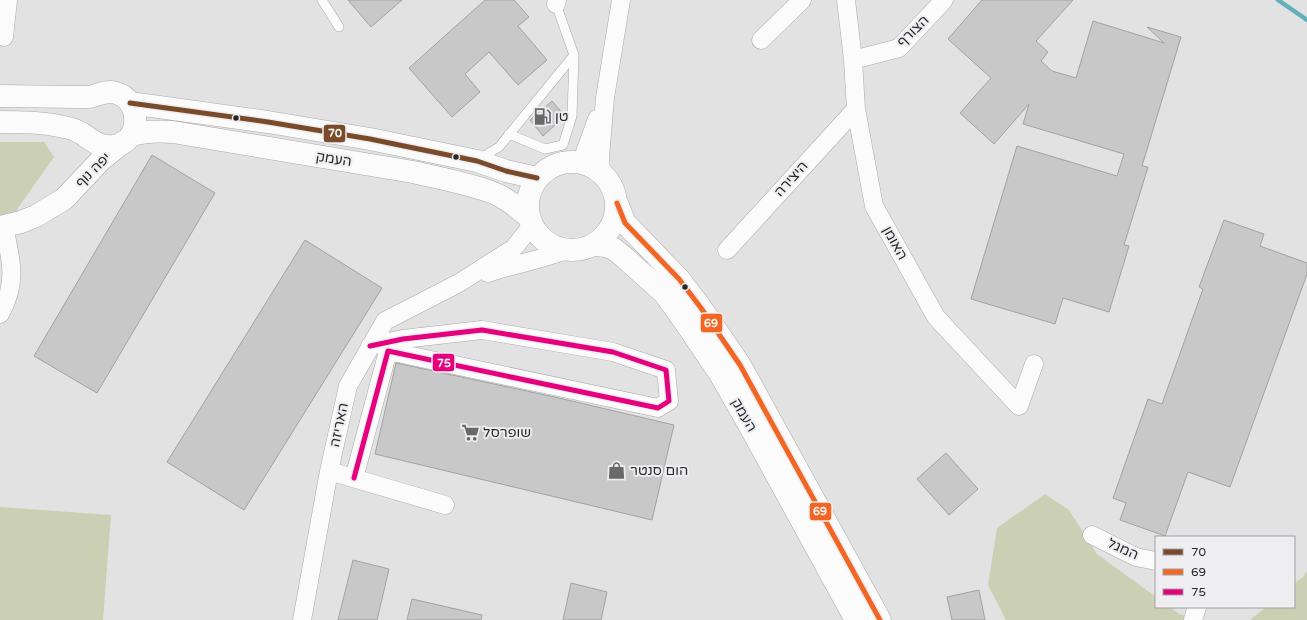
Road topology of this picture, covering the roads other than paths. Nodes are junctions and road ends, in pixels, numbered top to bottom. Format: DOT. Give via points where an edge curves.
graph roads {
  1 [pos="8,0"];
  2 [pos="322,0"];
  3 [pos="621,0"];
  4 [pos="802,0"];
  5 [pos="846,0"];
  6 [pos="944,0"];
  7 [pos="556,2"];
  8 [pos="339,27"];
  9 [pos="4,37"];
  10 [pos="761,40"];
  11 [pos="574,55"];
  12 [pos="853,60"];
  13 [pos="0,96"];
  14 [pos="605,98"];
  15 [pos="130,103"];
  16 [pos="856,109"];
  17 [pos="0,122"];
  18 [pos="509,134"];
  19 [pos="86,137"];
  20 [pos="126,139"];
  21 [pos="477,160"];
  22 [pos="580,161"];
  23 [pos="601,171"];
  24 [pos="537,178"];
  25 [pos="64,199"];
  26 [pos="617,203"];
  27 [pos="531,221"];
  28 [pos="2,227"];
  29 [pos="594,245"];
  30 [pos="566,250"];
  31 [pos="727,250"];
  32 [pos="459,283"];
  33 [pos="0,314"];
  34 [pos="370,346"];
  35 [pos="388,351"];
  36 [pos="1034,364"];
  37 [pos="329,471"];
  38 [pos="354,478"];
  39 [pos="445,505"];
  40 [pos="1092,534"];
  41 [pos="1155,561"];
  42 [pos="1197,608"];
  43 [pos="302,620"];
  44 [pos="856,620"];
  45 [pos="880,620"];
  46 [pos="1193,620"];
  1 -- 9 [label="street"];
  2 -- 8 [label="lane"];
  3 -- 14 [label="street"];
  4 -- 10 [label="street"];
  5 -- 12 [label="street, האומן"];
  6 -- 12 [label="street, הצורף" via="899,48"];
  7 -- 11 [label="lane"];
  11 -- 18 [label="lane"];
  11 -- 18 [label="lane" via="572,116 563,145 545,149"];
  12 -- 16 [label="street, האומן"];
  13 -- 15 [label="main road, העמק" via="89,97 106,92 124,96"];
  14 -- 22 [label="street"];
  14 -- 23 [label="street"];
  15 -- 20 [label="main road" via="136,119 134,128"];
  15 -- 21 [label="main road, העמק" via="276,123"];
  16 -- 31 [label="street, היצירה"];
  16 -- 36 [label="street, האומן" via="874,206 936,317 1019,406"];
  17 -- 19 [label="main road, העמק" via="63,127"];
  18 -- 21 [label="lane" via="499,147"];
  19 -- 20 [label="main road, העמק" via="106,146 115,146"];
  19 -- 25 [label="main road, יפה נוף" via="88,150 84,168"];
  20 -- 25 [label="main road, יפה נוף" via="101,160"];
  20 -- 27 [label="main road, העמק" via="142,133 173,132 413,172 492,192 514,205"];
  21 -- 24 [label="main road, העמק" via="506,171"];
  22 -- 23 [label="main road"];
  22 -- 24 [label="main road" via="556,164"];
  23 -- 26 [label="main road" via="615,191"];
  24 -- 27 [label="main road" via="529,197"];
  25 -- 28 [label="main road, יפה נוף" via="36,216"];
  26 -- 29 [label="main road" via="610,231"];
  26 -- 45 [label="main road, העמק" via="625,223 680,279 740,365"];
  27 -- 30 [label="main road" via="546,242"];
  27 -- 32 [label="street, האריזה" via="514,248"];
  28 -- 33 [label="street" via="12,271 9,292"];
  29 -- 30 [label="main road" via="580,250"];
  29 -- 44 [label="main road, העמק" via="614,249 625,258 664,293 685,322 720,374"];
  30 -- 32 [label="street, האריזה"];
  32 -- 34 [label="street, האריזה" via="385,321"];
  34 -- 35 [label="street"];
  34 -- 35 [label="street" via="403,339 482,330 613,352 666,370 669,401 658,408"];
  34 -- 37 [label="street, האריזה" via="348,386"];
  35 -- 38 [label="street"];
  37 -- 38 [label="street"];
  37 -- 43 [label="street, האריזה"];
  38 -- 39 [label="street"];
  40 -- 41 [label="street, המגל" via="1136,557"];
  42 -- 46 [label="street"];
}
